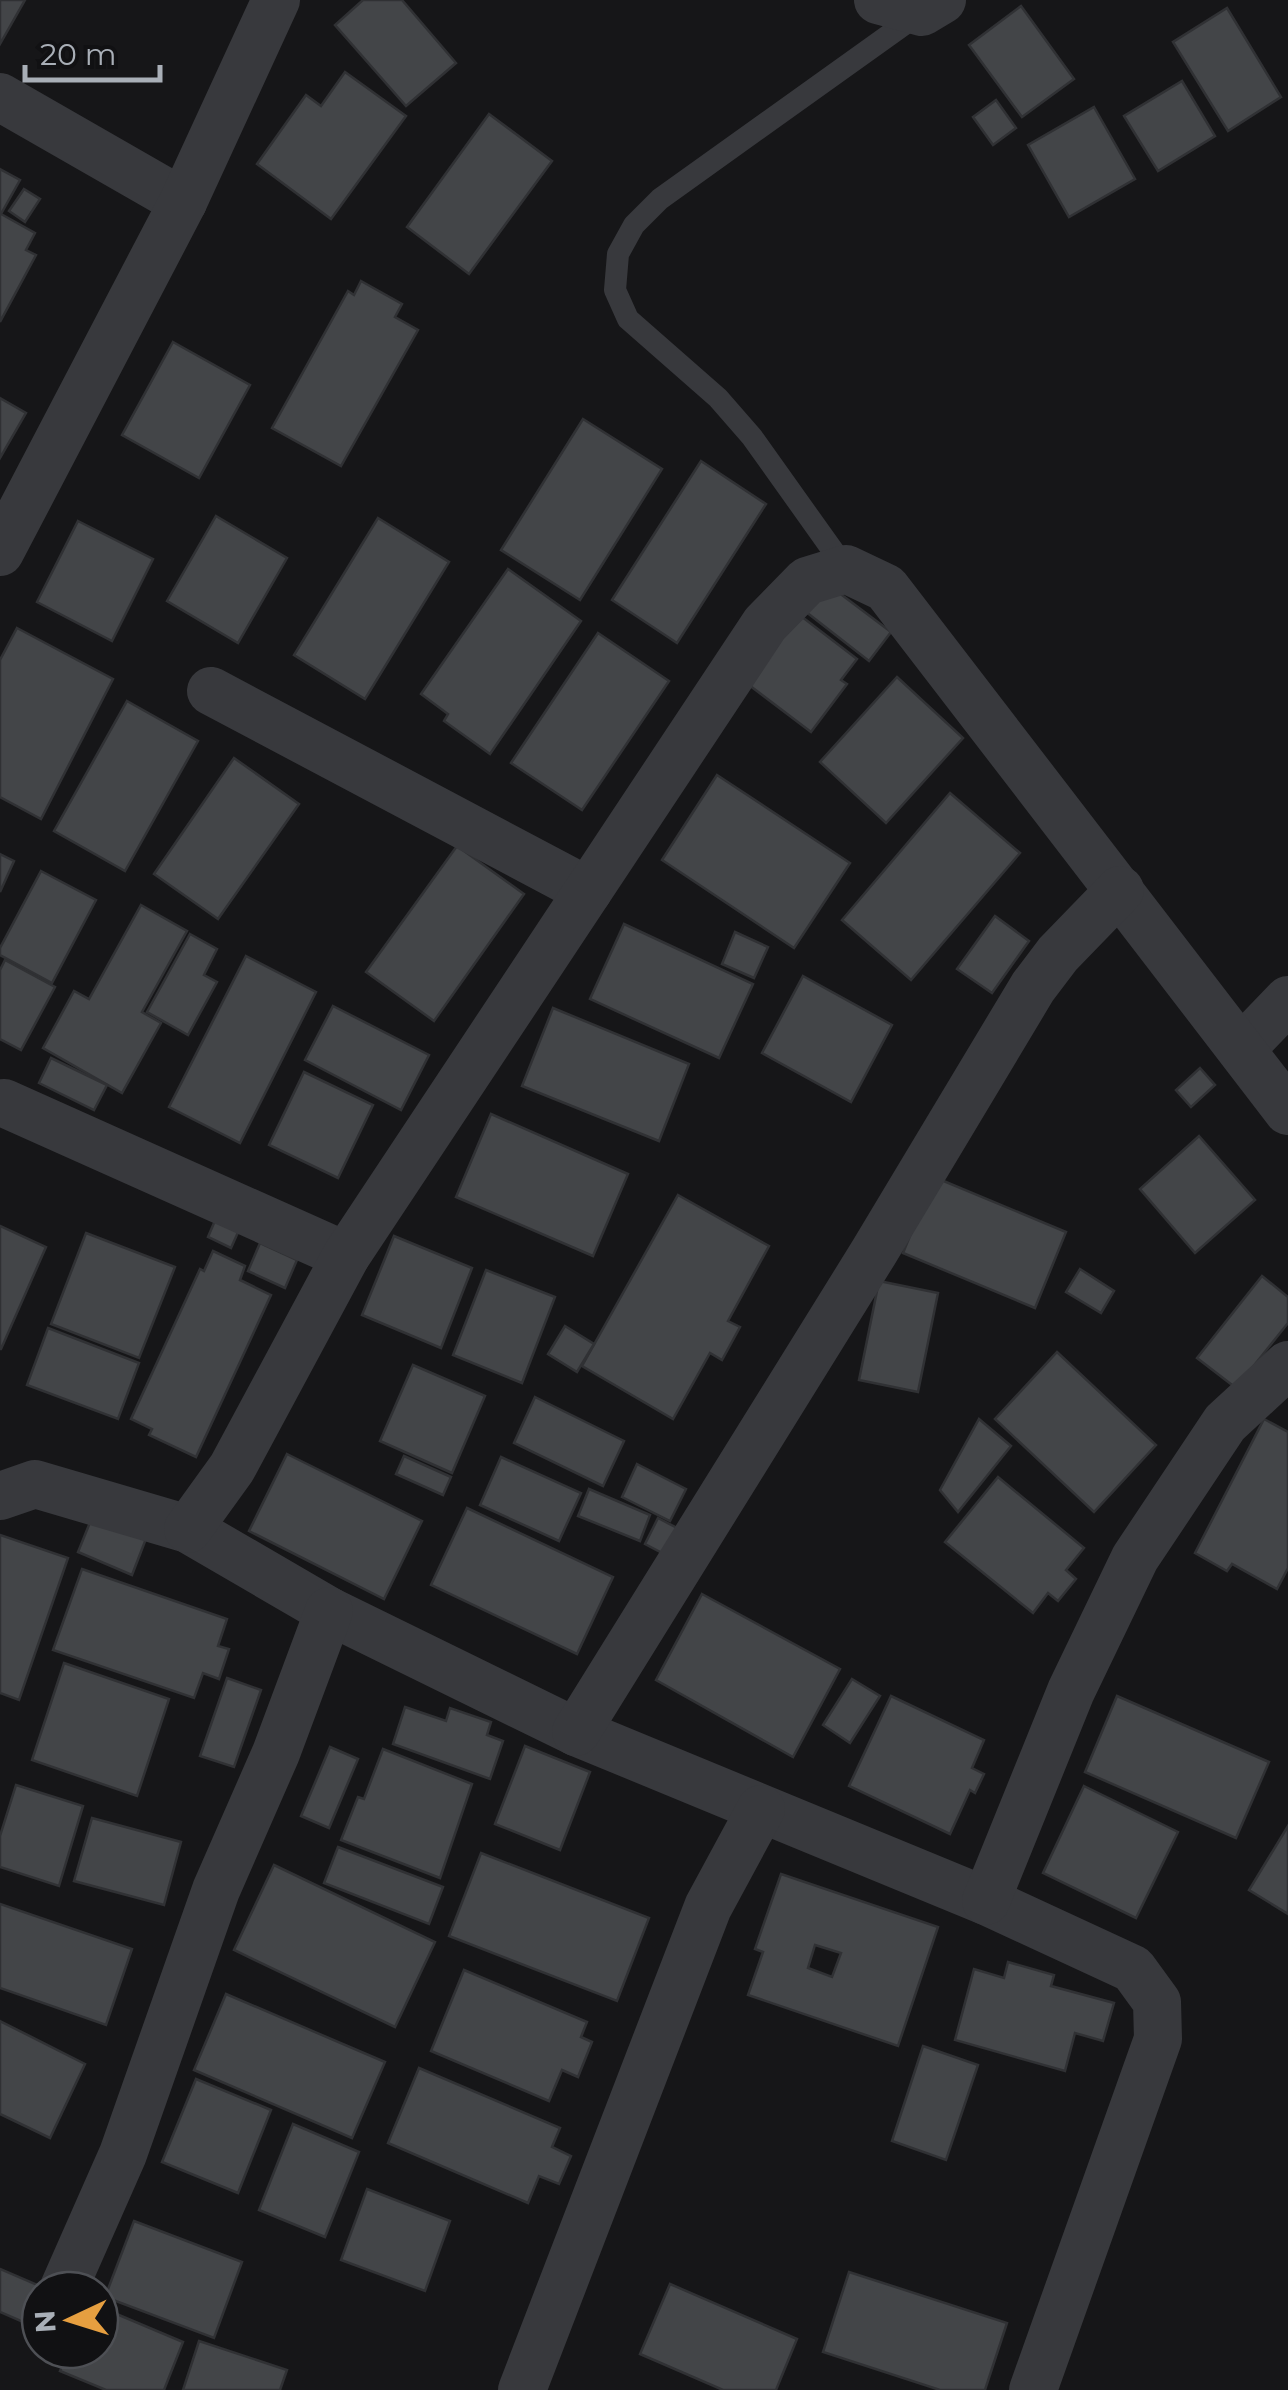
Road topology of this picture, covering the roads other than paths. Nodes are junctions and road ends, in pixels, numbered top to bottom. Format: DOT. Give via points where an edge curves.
graph roads {
  1 [pos="276,0"];
  2 [pos="914,4"];
  3 [pos="0,97"];
  4 [pos="183,202"];
  5 [pos="0,552"];
  6 [pos="846,569"];
  7 [pos="211,691"];
  8 [pos="1120,890"];
  9 [pos="588,892"];
  10 [pos="1288,1000"];
  11 [pos="1242,1048"];
  12 [pos="4,1103"];
  13 [pos="1288,1111"];
  14 [pos="346,1256"];
  15 [pos="1288,1365"];
  16 [pos="0,1496"];
  17 [pos="188,1529"];
  18 [pos="329,1612"];
  19 [pos="576,1732"];
  20 [pos="761,1809"];
  21 [pos="986,1901"];
  22 [pos="72,2270"];
  23 [pos="522,2390"];
  24 [pos="1033,2390"];
  1 -- 4 [label="street"];
  2 -- 6 [label="lane" via="660,199 618,254 615,290 628,319 718,398"];
  3 -- 4 [label="street"];
  4 -- 5 [label="street"];
  6 -- 8 [label="street" via="886,588"];
  6 -- 9 [label="street" via="806,581 765,624"];
  7 -- 9 [label="street"];
  8 -- 11 [label="street"];
  8 -- 19 [label="street" via="1033,987"];
  9 -- 14 [label="street"];
  10 -- 11 [label="street"];
  11 -- 13 [label="street"];
  12 -- 14 [label="street"];
  14 -- 17 [label="street" via="232,1468"];
  15 -- 21 [label="street" via="1225,1423 1135,1558"];
  16 -- 17 [label="street" via="35,1484"];
  17 -- 18 [label="street"];
  18 -- 19 [label="street"];
  18 -- 22 [label="street" via="216,1890 124,2154"];
  19 -- 20 [label="street"];
  20 -- 21 [label="street"];
  20 -- 23 [label="street" via="708,1906"];
  21 -- 24 [label="street" via="1133,1969 1156,2002 1158,2038"];
}
